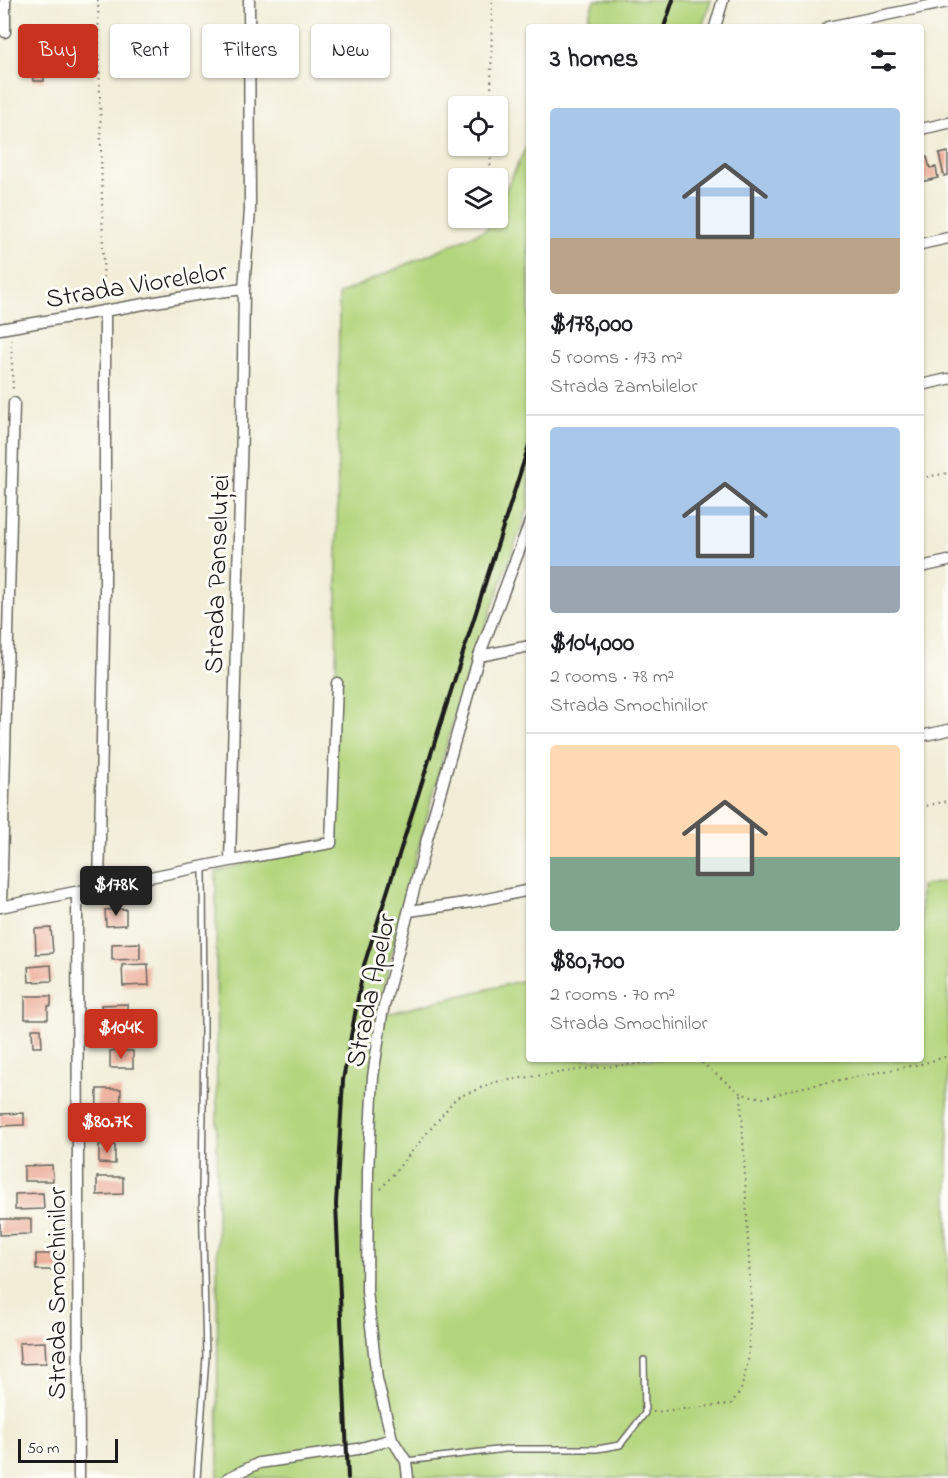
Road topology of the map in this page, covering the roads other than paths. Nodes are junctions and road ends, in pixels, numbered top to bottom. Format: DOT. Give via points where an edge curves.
graph roads {
  1 [pos="5,0"];
  2 [pos="249,0"];
  3 [pos="723,0"];
  4 [pos="948,2"];
  5 [pos="716,24"];
  6 [pos="842,24"];
  7 [pos="5,32"];
  8 [pos="948,123"];
  9 [pos="924,128"];
  10 [pos="948,238"];
  11 [pos="924,243"];
  12 [pos="244,289"];
  13 [pos="105,311"];
  14 [pos="5,328"];
  15 [pos="948,379"];
  16 [pos="924,384"];
  17 [pos="14,403"];
  18 [pos="526,533"];
  19 [pos="948,561"];
  20 [pos="924,566"];
  21 [pos="526,647"];
  22 [pos="479,656"];
  23 [pos="337,683"];
  24 [pos="948,730"];
  25 [pos="924,735"];
  26 [pos="230,861"];
  27 [pos="204,868"];
  28 [pos="99,888"];
  29 [pos="526,891"];
  30 [pos="77,892"];
  31 [pos="1,907"];
  32 [pos="409,911"];
  33 [pos="644,1360"];
  34 [pos="392,1439"];
  35 [pos="406,1461"];
  36 [pos="79,1478"];
  37 [pos="197,1478"];
  38 [pos="228,1478"];
  39 [pos="408,1478"];
  1 -- 7 [label="street"];
  2 -- 12 [label="street, Strada Panseluței" via="249,210"];
  3 -- 5 [label="street"];
  4 -- 6 [label="street"];
  8 -- 9 [label="street"];
  10 -- 11 [label="street"];
  12 -- 13 [label="street, Strada Viorelelor"];
  12 -- 26 [label="street, Strada Panseluței"];
  13 -- 14 [label="street, Strada Viorelelor"];
  13 -- 28 [label="street"];
  15 -- 16 [label="street"];
  17 -- 31 [label="street"];
  18 -- 22 [label="street, Strada Apelor"];
  19 -- 20 [label="street"];
  21 -- 22 [label="street"];
  22 -- 32 [label="street, Strada Apelor"];
  23 -- 26 [label="street" via="331,843"];
  24 -- 25 [label="street"];
  26 -- 27 [label="street"];
  27 -- 28 [label="street"];
  27 -- 37 [label="lane" via="202,1191 206,1357"];
  28 -- 30 [label="street"];
  29 -- 32 [label="street"];
  30 -- 31 [label="street"];
  30 -- 36 [label="street, Strada Smochinilor"];
  32 -- 34 [label="street, Strada Apelor" via="382,1014 373,1077 368,1170 367,1291 377,1379"];
  33 -- 35 [label="lane" via="645,1413 620,1445 597,1449 505,1449"];
  34 -- 35 [label="street, Strada Apelor"];
  34 -- 38 [label="street" via="358,1449 260,1463"];
  35 -- 39 [label="street, Strada Apelor"];
}
